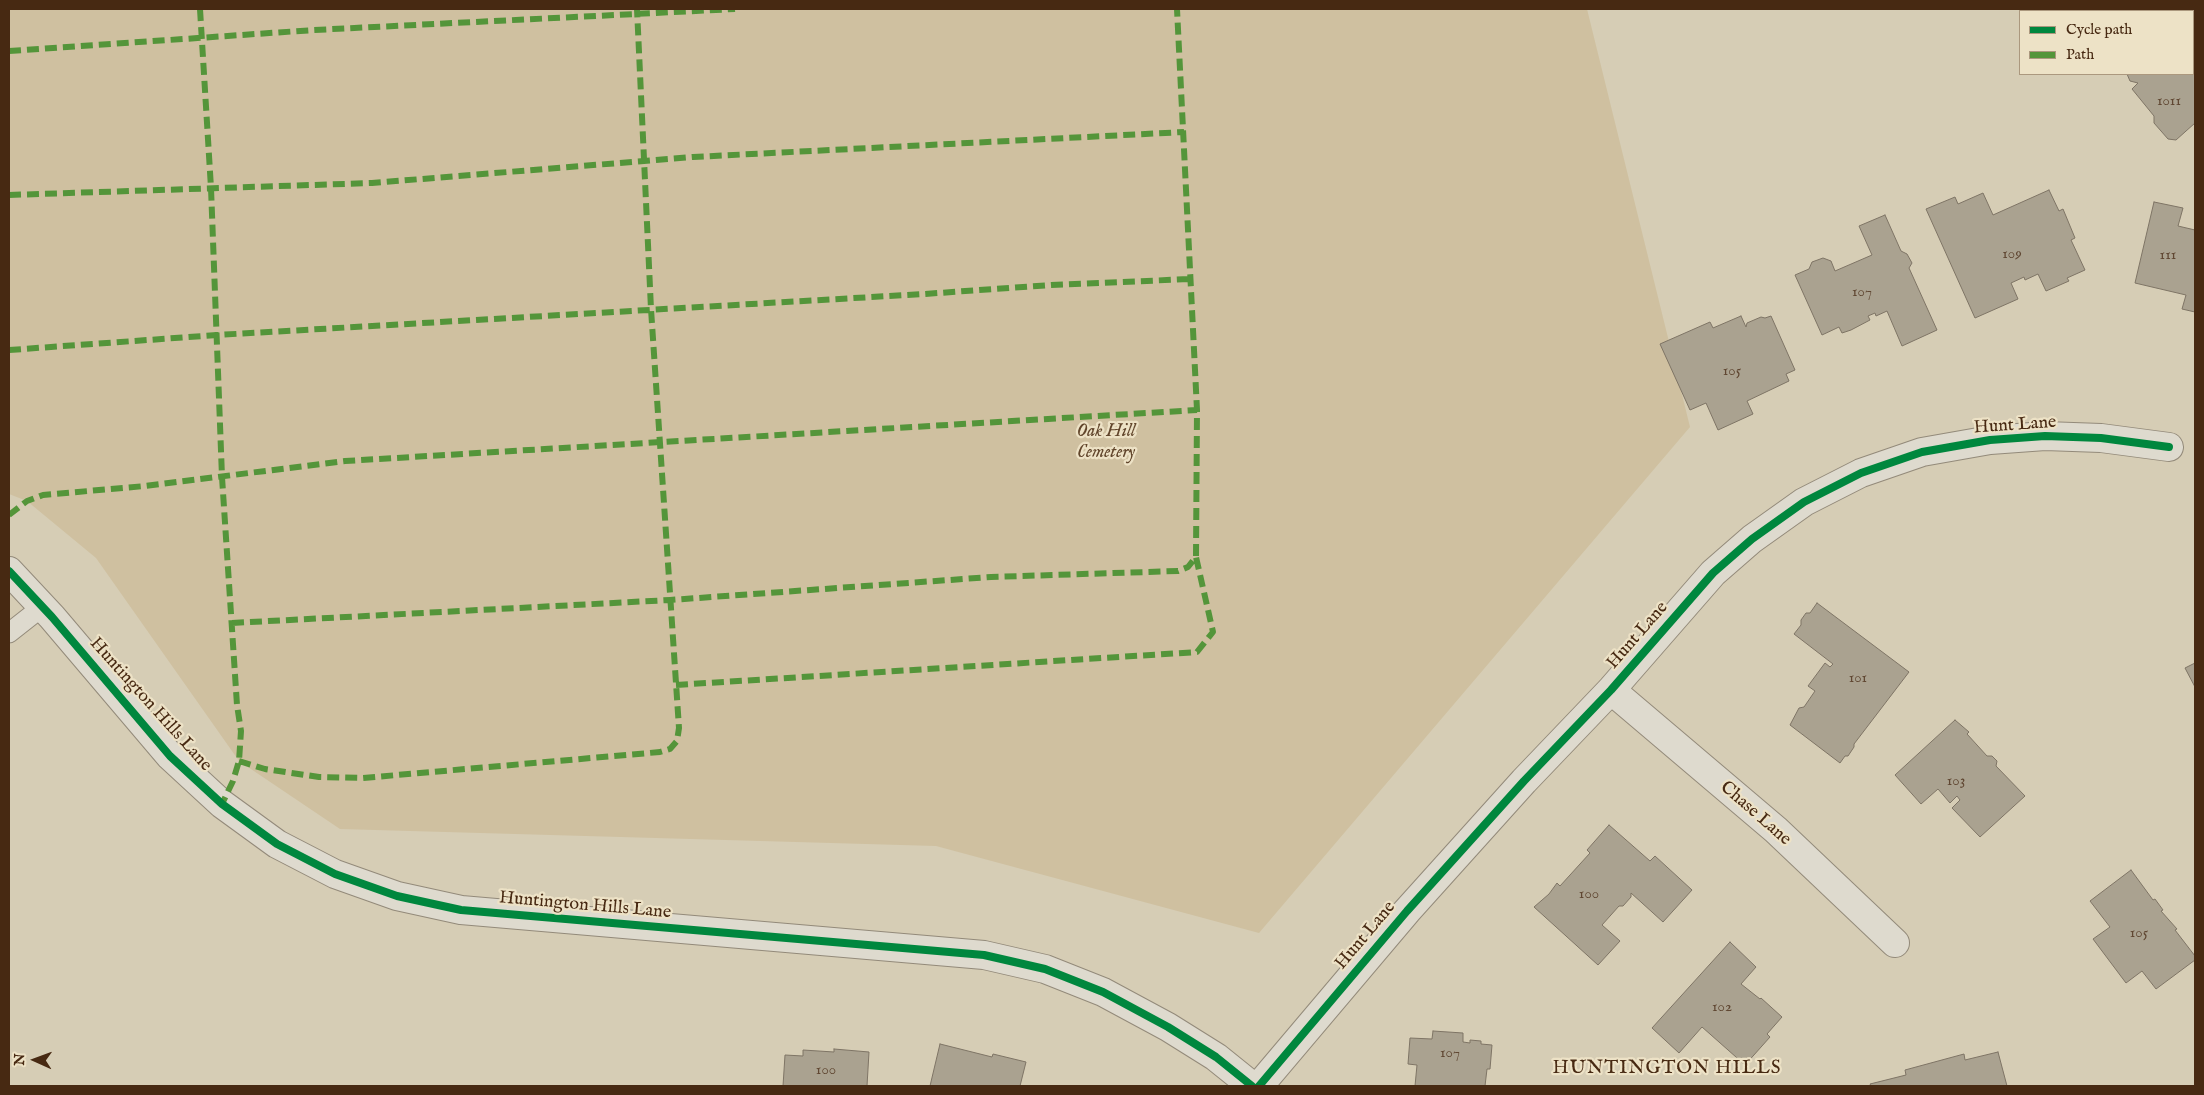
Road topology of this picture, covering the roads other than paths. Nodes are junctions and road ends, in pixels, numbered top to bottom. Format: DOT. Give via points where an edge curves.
graph roads {
  1 [pos="2169,447"];
  2 [pos="9,571"];
  3 [pos="42,607"];
  4 [pos="9,633"];
  5 [pos="1610,690"];
  6 [pos="1895,943"];
  7 [pos="1252,1086"];
  8 [pos="1259,1086"];
  1 -- 5 [label="street, Hunt Lane" via="2101,438 2045,436 1990,440 1922,452 1861,473 1804,502 1752,539 1713,573"];
  2 -- 3 [label="street, Huntington Hills Lane"];
  3 -- 4 [label="lane"];
  3 -- 7 [label="street, Huntington Hills Lane" via="170,756 222,804 277,844 335,874 396,896 461,910 601,924 734,932 1002,959 1045,970 1103,992 1216,1057"];
  5 -- 6 [label="street, Chase Lane" via="1776,830"];
  5 -- 8 [label="street, Hunt Lane" via="1407,911"];
}
